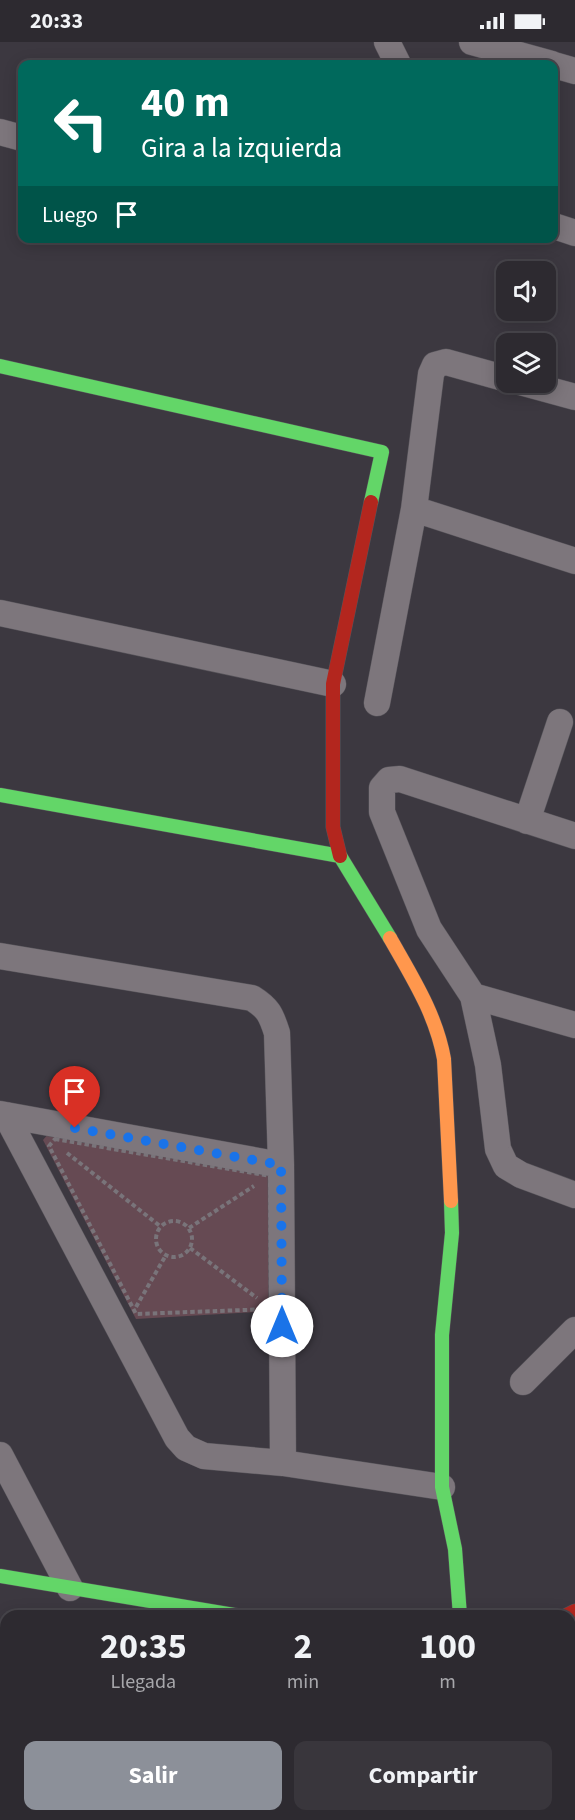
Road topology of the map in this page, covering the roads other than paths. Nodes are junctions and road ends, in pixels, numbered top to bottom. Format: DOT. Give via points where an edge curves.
graph roads {
  1 [pos="387,42"];
  2 [pos="472,42"];
  3 [pos="396,60"];
  4 [pos="535,60"];
  5 [pos="558,66"];
  6 [pos="575,71"];
  7 [pos="0,132"];
  8 [pos="18,137"];
  9 [pos="558,227"];
  10 [pos="575,233"];
  11 [pos="0,366"];
  12 [pos="496,376"];
  13 [pos="556,392"];
  14 [pos="575,398"];
  15 [pos="414,509"];
  16 [pos="575,561"];
  17 [pos="0,613"];
  18 [pos="333,684"];
  19 [pos="377,703"];
  20 [pos="560,722"];
  21 [pos="0,795"];
  22 [pos="527,820"];
  23 [pos="575,836"];
  24 [pos="340,856"];
  25 [pos="0,956"];
  26 [pos="473,996"];
  27 [pos="575,1025"];
  28 [pos="3,1115"];
  29 [pos="275,1171"];
  30 [pos="575,1195"];
  31 [pos="575,1330"];
  32 [pos="523,1382"];
  33 [pos="0,1455"];
  34 [pos="283,1463"];
  35 [pos="442,1487"];
  36 [pos="0,1576"];
  37 [pos="70,1588"];
  38 [pos="204,1610"];
  39 [pos="460,1610"];
  1 -- 3 [label="street"];
  2 -- 4 [label="street"];
  5 -- 6 [label="street"];
  7 -- 8 [label="street"];
  9 -- 10 [label="street"];
  11 -- 18 [label="street" via="382,452"];
  12 -- 15 [label="street" via="446,362 435,365 430,374"];
  13 -- 14 [label="street"];
  15 -- 16 [label="street"];
  15 -- 19 [label="street"];
  17 -- 18 [label="street"];
  18 -- 24 [label="street" via="333,827"];
  20 -- 22 [label="street"];
  21 -- 24 [label="street"];
  22 -- 23 [label="street"];
  22 -- 26 [label="street" via="400,779 389,780 382,788 382,812 429,929"];
  24 -- 35 [label="street" via="420,992 442,1042 452,1233 442,1335"];
  25 -- 29 [label="street" via="252,998 266,1006 277,1033"];
  26 -- 27 [label="street"];
  26 -- 30 [label="street" via="488,1065 498,1149 506,1166"];
  28 -- 29 [label="street"];
  28 -- 34 [label="street" via="177,1438 186,1448 204,1456"];
  29 -- 34 [label="street"];
  31 -- 32 [label="street"];
  33 -- 37 [label="street"];
  34 -- 35 [label="street"];
  35 -- 39 [label="street" via="455,1549"];
  36 -- 37 [label="street"];
  37 -- 38 [label="street"];
}
